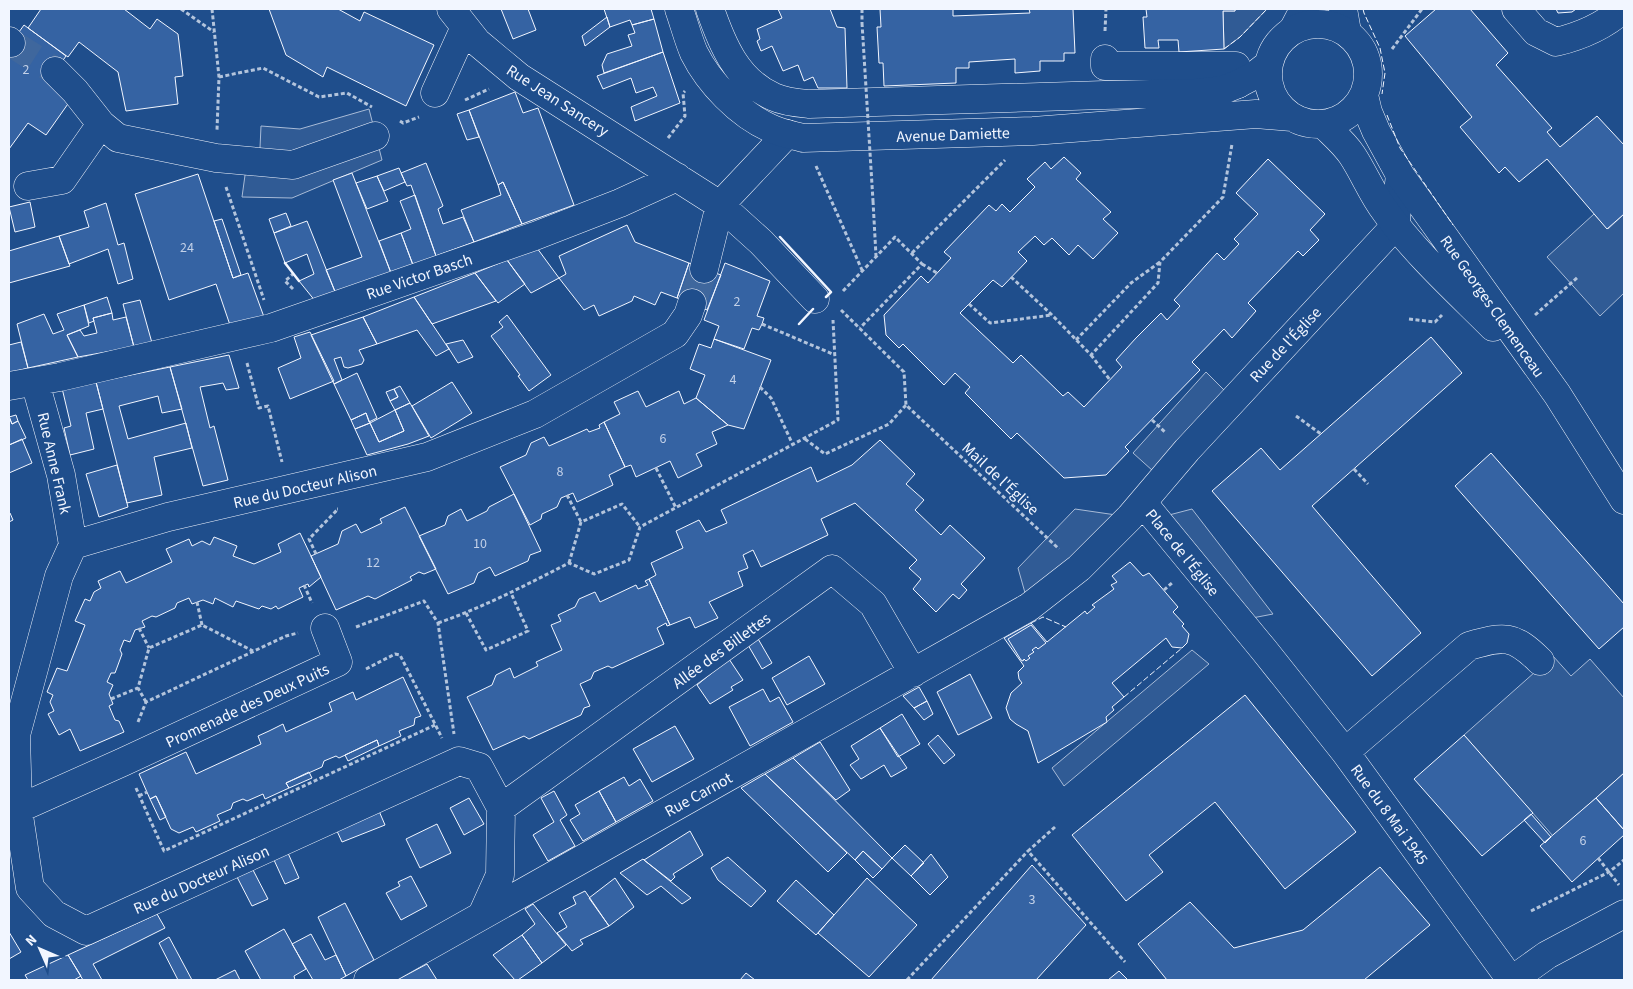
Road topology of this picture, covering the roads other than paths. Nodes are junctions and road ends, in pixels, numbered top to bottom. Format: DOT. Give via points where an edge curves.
graph roads {
  1 [pos="679,9"];
  2 [pos="710,9"];
  3 [pos="1516,9"];
  4 [pos="1621,16"];
  5 [pos="458,18"];
  6 [pos="1298,20"];
  7 [pos="1345,20"];
  8 [pos="1105,58"];
  9 [pos="1269,64"];
  10 [pos="55,71"];
  11 [pos="1238,84"];
  12 [pos="1364,95"];
  13 [pos="441,103"];
  14 [pos="1292,117"];
  15 [pos="377,123"];
  16 [pos="102,124"];
  17 [pos="1323,124"];
  18 [pos="795,136"];
  19 [pos="1400,175"];
  20 [pos="677,177"];
  21 [pos="28,186"];
  22 [pos="720,205"];
  23 [pos="1396,226"];
  24 [pos="704,269"];
  25 [pos="831,301"];
  26 [pos="692,303"];
  27 [pos="1547,381"];
  28 [pos="36,382"];
  29 [pos="9,386"];
  30 [pos="1624,500"];
  31 [pos="1143,503"];
  32 [pos="73,545"];
  33 [pos="1029,608"];
  34 [pos="325,628"];
  35 [pos="1264,650"];
  36 [pos="1540,661"];
  37 [pos="913,673"];
  38 [pos="13,736"];
  39 [pos="1345,752"];
  40 [pos="501,808"];
  41 [pos="18,809"];
  42 [pos="1624,914"];
  43 [pos="482,915"];
  44 [pos="368,980"];
  45 [pos="1511,980"];
  1 -- 18 [label="street, Avenue Damiette" via="694,53 734,103 771,128"];
  2 -- 11 [label="street, Avenue Damiette" via="723,46 747,79 775,98 809,104 1196,93 1223,90"];
  3 -- 4 [label="street" via="1536,32 1556,42 1579,36"];
  5 -- 13 [label="street"];
  5 -- 20 [label="street, Rue Jean Sancery" via="477,42 519,77"];
  6 -- 7 [label="street" via="1303,26 1337,27"];
  6 -- 9 [label="street" via="1275,48"];
  7 -- 12 [label="street" via="1367,61 1368,84"];
  8 -- 11 [label="street" via="1105,66 1236,66"];
  9 -- 11 [label="street, Avenue Damiette"];
  9 -- 14 [label="street" via="1272,94"];
  10 -- 16 [label="street"];
  12 -- 17 [label="street" via="1352,112"];
  12 -- 19 [label="street, Rue Georges Clemenceau" via="1376,131"];
  14 -- 17 [label="street" via="1307,123"];
  14 -- 18 [label="street, Avenue Damiette" via="1271,114 1033,132"];
  15 -- 16 [label="street" via="293,165 216,158 118,138"];
  16 -- 21 [label="street" via="62,180"];
  17 -- 23 [label="street, Rue Georges Clemenceau" via="1352,156"];
  18 -- 22 [label="street"];
  19 -- 23 [label="street"];
  19 -- 27 [label="street, Rue Georges Clemenceau"];
  20 -- 22 [label="street"];
  20 -- 28 [label="street, Rue Victor Basch" via="535,236 271,328"];
  22 -- 24 [label="street"];
  22 -- 25 [label="street"];
  23 -- 27 [label="street, Rue Georges Clemenceau" via="1442,277"];
  23 -- 31 [label="street, Rue de l'Église" via="1193,444"];
  26 -- 32 [label="street, Rue du Docteur Alison" via="675,334 535,414 427,458 168,517"];
  27 -- 30 [label="street"];
  28 -- 29 [label="street, Rue Victor Basch"];
  28 -- 32 [label="street, Rue Anne Frank" via="61,475"];
  31 -- 33 [label="street, Place de l'Église" via="1079,568"];
  31 -- 35 [label="street, Place de l'Église"];
  32 -- 38 [label="street, Rue du Docteur Alison" via="59,576"];
  33 -- 37 [label="street, Rue Carnot"];
  34 -- 41 [label="street, Promenade des Deux Puits" via="338,662"];
  35 -- 39 [label="street, Rue du 8 Mai 1945"];
  36 -- 39 [label="street" via="1525,647 1509,640 1495,638 1469,646"];
  37 -- 40 [label="street, Allée des Billettes" via="873,604 832,569"];
  37 -- 43 [label="street, Rue Carnot"];
  38 -- 41 [label="street, Rue du Docteur Alison"];
  39 -- 45 [label="street, Rue du 8 Mai 1945"];
  40 -- 41 [label="street, Rue du Docteur Alison" via="479,767 457,762 86,930 54,914 30,888"];
  40 -- 43 [label="street" via="500,875"];
  42 -- 45 [label="street" via="1547,955"];
  43 -- 44 [label="street, Rue Carnot"];
}
